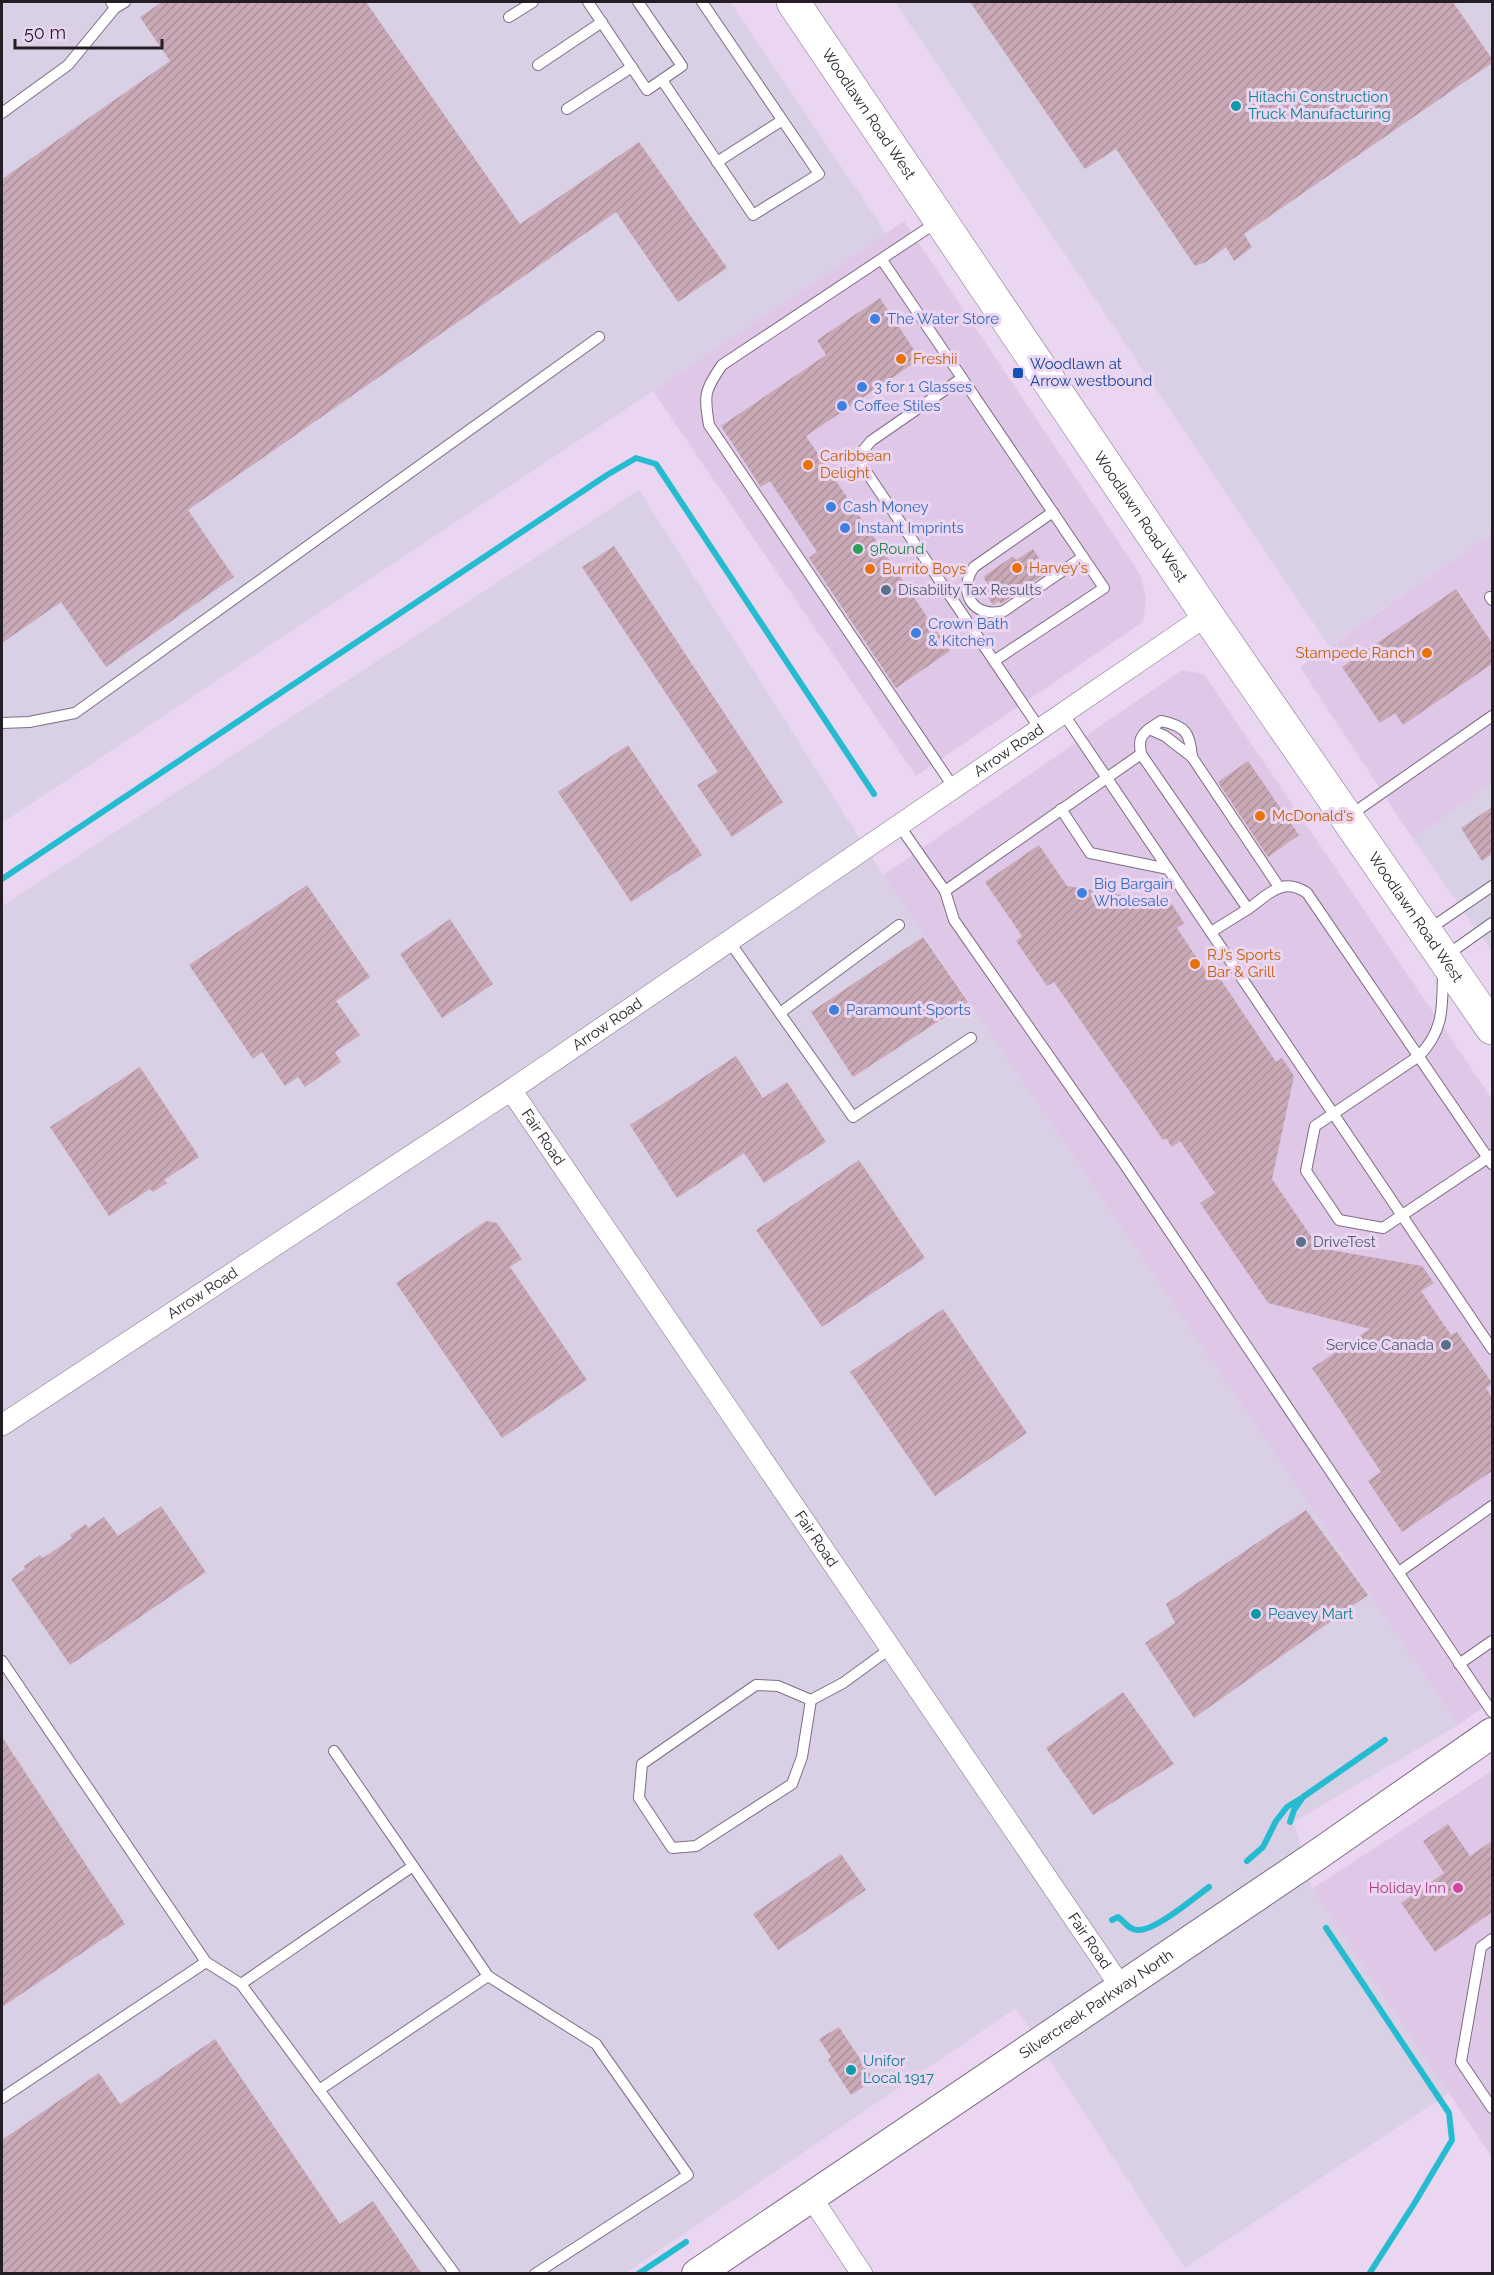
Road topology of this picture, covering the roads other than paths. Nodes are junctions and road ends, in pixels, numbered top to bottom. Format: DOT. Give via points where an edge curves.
graph roads {
  1 [pos="125,2"];
  2 [pos="533,2"];
  3 [pos="588,2"];
  4 [pos="638,2"];
  5 [pos="702,2"];
  6 [pos="793,2"];
  7 [pos="113,5"];
  8 [pos="509,17"];
  9 [pos="602,22"];
  10 [pos="538,65"];
  11 [pos="632,67"];
  12 [pos="662,80"];
  13 [pos="567,109"];
  14 [pos="2,113"];
  15 [pos="781,121"];
  16 [pos="717,162"];
  17 [pos="940,220"];
  18 [pos="882,260"];
  19 [pos="599,337"];
  20 [pos="962,378"];
  21 [pos="1053,513"];
  22 [pos="1083,557"];
  23 [pos="1207,615"];
  24 [pos="994,661"];
  25 [pos="1064,713"];
  26 [pos="1492,716"];
  27 [pos="2,723"];
  28 [pos="1040,729"];
  29 [pos="1149,729"];
  30 [pos="1141,754"];
  31 [pos="1192,758"];
  32 [pos="1107,777"];
  33 [pos="954,788"];
  34 [pos="1061,810"];
  35 [pos="1347,818"];
  36 [pos="899,825"];
  37 [pos="1168,869"];
  38 [pos="1492,886"];
  39 [pos="1279,887"];
  40 [pos="945,891"];
  41 [pos="1248,909"];
  42 [pos="1492,923"];
  43 [pos="899,925"];
  44 [pos="1211,932"];
  45 [pos="729,941"];
  46 [pos="1435,945"];
  47 [pos="780,1013"];
  48 [pos="1492,1028"];
  49 [pos="971,1038"];
  50 [pos="1419,1056"];
  51 [pos="511,1090"];
  52 [pos="1334,1113"];
  53 [pos="1491,1159"];
  54 [pos="1402,1214"];
  55 [pos="1492,1349"];
  56 [pos="2,1425"];
  57 [pos="1492,1506"];
  58 [pos="1399,1572"];
  59 [pos="1492,1641"];
  60 [pos="891,1648"];
  61 [pos="2,1661"];
  62 [pos="1459,1664"];
  63 [pos="811,1700"];
  64 [pos="1492,1712"];
  65 [pos="1492,1734"];
  66 [pos="334,1750"];
  67 [pos="413,1866"];
  68 [pos="1492,1939"];
  69 [pos="206,1962"];
  70 [pos="488,1976"];
  71 [pos="241,1984"];
  72 [pos="1121,1987"];
  73 [pos="319,2090"];
  74 [pos="2,2098"];
  75 [pos="1492,2108"];
  76 [pos="811,2197"];
  77 [pos="455,2274"];
  78 [pos="535,2274"];
  79 [pos="697,2274"];
  80 [pos="862,2274"];
  1 -- 7 [label="lane"];
  2 -- 8 [label="lane"];
  3 -- 9 [label="lane"];
  4 -- 12 [label="lane" via="682,66"];
  5 -- 15 [label="lane"];
  6 -- 17 [label="main road, Woodlawn Road West"];
  7 -- 14 [label="lane" via="68,65"];
  9 -- 10 [label="lane"];
  9 -- 11 [label="lane"];
  11 -- 12 [label="lane" via="647,90"];
  11 -- 13 [label="lane"];
  12 -- 16 [label="lane"];
  15 -- 16 [label="lane"];
  15 -- 16 [label="lane" via="819,174 753,215"];
  17 -- 18 [label="lane"];
  17 -- 23 [label="main road, Woodlawn Road West"];
  18 -- 20 [label="lane"];
  18 -- 33 [label="lane" via="722,365 705,397 709,425"];
  19 -- 27 [label="lane" via="75,713"];
  20 -- 21 [label="lane"];
  20 -- 24 [label="lane" via="871,441 861,453 863,467"];
  21 -- 22 [label="lane"];
  21 -- 22 [label="lane" via="974,567 967,577 970,600 980,610 992,614 1004,610"];
  22 -- 24 [label="lane" via="1104,588"];
  23 -- 25 [label="street, Arrow Road"];
  23 -- 35 [label="main road, Woodlawn Road West"];
  24 -- 28 [label="lane"];
  25 -- 28 [label="street, Arrow Road"];
  25 -- 32 [label="lane"];
  26 -- 35 [label="lane"];
  28 -- 33 [label="street, Arrow Road"];
  29 -- 30 [label="lane" via="1139,742"];
  29 -- 31 [label="lane" via="1165,736"];
  29 -- 31 [label="lane" via="1161,721 1183,729 1190,738"];
  30 -- 32 [label="lane"];
  30 -- 41 [label="lane"];
  31 -- 39 [label="lane"];
  32 -- 34 [label="lane"];
  32 -- 37 [label="lane"];
  33 -- 36 [label="street, Arrow Road"];
  34 -- 37 [label="lane" via="1090,853"];
  34 -- 40 [label="lane"];
  35 -- 46 [label="main road, Woodlawn Road West"];
  36 -- 40 [label="lane"];
  36 -- 45 [label="street, Arrow Road"];
  37 -- 44 [label="lane"];
  38 -- 46 [label="lane"];
  39 -- 41 [label="lane"];
  39 -- 50 [label="lane" via="1290,885 1307,892"];
  40 -- 58 [label="lane" via="954,920 1131,1174"];
  41 -- 44 [label="lane"];
  42 -- 46 [label="lane"];
  43 -- 47 [label="lane"];
  44 -- 52 [label="lane"];
  45 -- 47 [label="lane"];
  45 -- 51 [label="street, Arrow Road"];
  46 -- 48 [label="main road, Woodlawn Road West"];
  46 -- 50 [label="lane" via="1442,1017 1429,1045"];
  47 -- 49 [label="lane" via="853,1117"];
  50 -- 52 [label="lane"];
  50 -- 53 [label="lane"];
  51 -- 56 [label="street, Arrow Road"];
  51 -- 60 [label="street, Fair Road"];
  52 -- 54 [label="lane"];
  52 -- 54 [label="lane" via="1315,1126 1306,1171 1339,1221 1383,1227"];
  53 -- 54 [label="lane"];
  54 -- 55 [label="lane"];
  57 -- 58 [label="lane"];
  58 -- 62 [label="lane"];
  59 -- 62 [label="lane"];
  60 -- 63 [label="lane" via="843,1683"];
  60 -- 72 [label="street, Fair Road"];
  61 -- 69 [label="lane"];
  62 -- 64 [label="lane"];
  63 -- 63 [label="lane" via="802,1757 792,1784 696,1846 672,1848 639,1798 642,1764 756,1685 778,1686"];
  65 -- 72 [label="main road, Silvercreek Parkway North"];
  66 -- 67 [label="lane"];
  67 -- 70 [label="lane"];
  67 -- 71 [label="lane"];
  68 -- 75 [label="lane" via="1481,1947 1461,2062"];
  69 -- 71 [label="lane"];
  69 -- 74 [label="lane"];
  70 -- 73 [label="lane"];
  70 -- 78 [label="lane" via="596,2044 688,2175"];
  71 -- 73 [label="lane"];
  72 -- 76 [label="main road, Silvercreek Parkway North"];
  73 -- 77 [label="lane"];
  76 -- 79 [label="main road, Silvercreek Parkway North"];
  76 -- 80 [label="street"];
}
